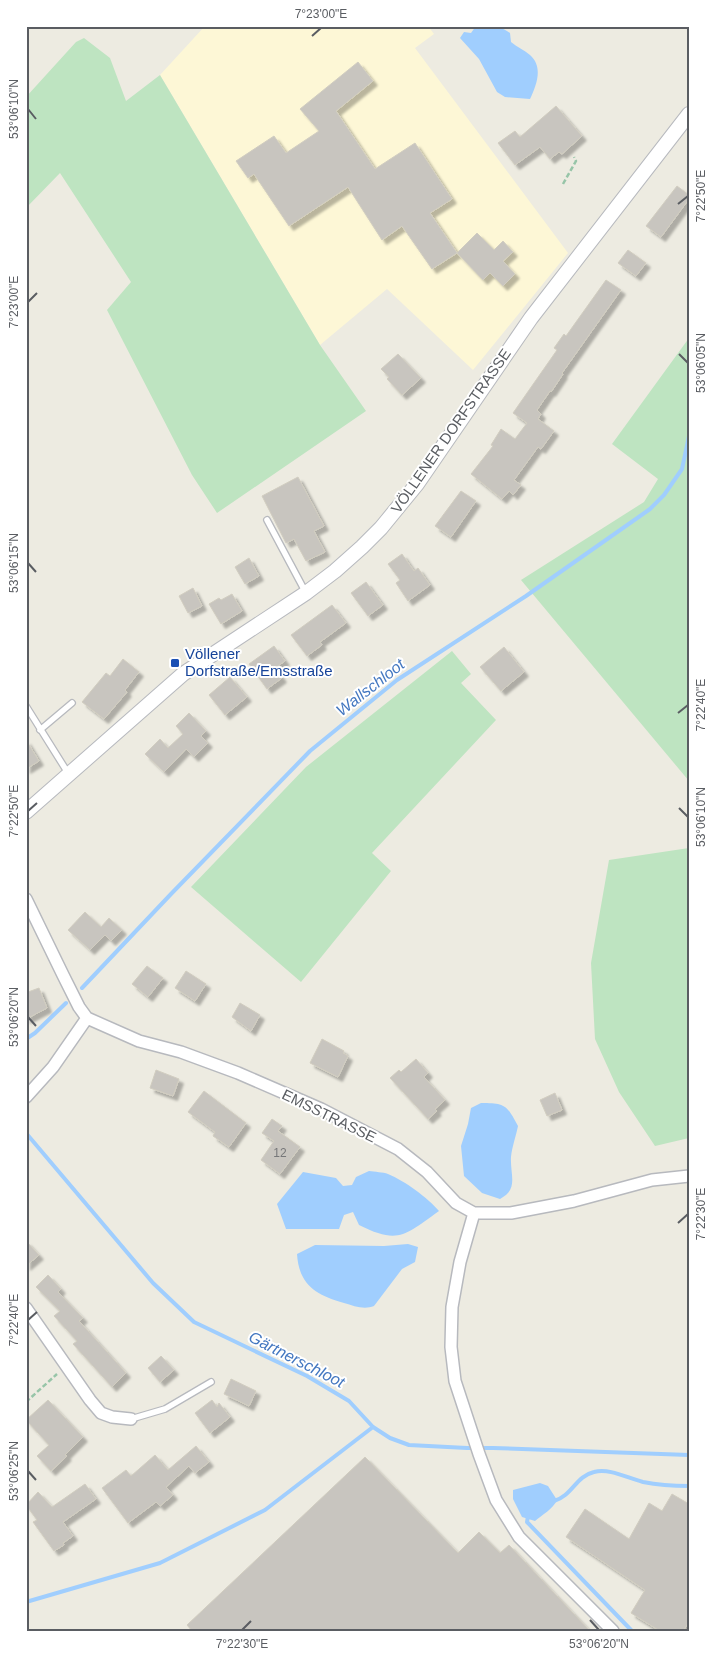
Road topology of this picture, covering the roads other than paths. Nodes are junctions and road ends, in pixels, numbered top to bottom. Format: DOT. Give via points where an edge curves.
graph roads {
  1 [pos="689,114"];
  2 [pos="267,520"];
  3 [pos="306,593"];
  4 [pos="72,703"];
  5 [pos="26,706"];
  6 [pos="40,730"];
  7 [pos="69,775"];
  8 [pos="26,812"];
  9 [pos="26,899"];
  10 [pos="87,1018"];
  11 [pos="26,1097"];
  12 [pos="689,1176"];
  13 [pos="474,1213"];
  14 [pos="26,1308"];
  15 [pos="211,1382"];
  16 [pos="130,1419"];
  17 [pos="613,1631"];
  1 -- 3 [label="street, VÖLLENER DORFSTRASSE" via="531,318 400,506 362,547"];
  2 -- 3 [label="lane"];
  3 -- 7 [label="street, VÖLLENER DORFSTRASSE" via="183,674"];
  4 -- 6 [label="lane"];
  5 -- 6 [label="lane"];
  6 -- 7 [label="lane"];
  7 -- 8 [label="street, VÖLLENER DORFSTRASSE"];
  9 -- 10 [label="street"];
  10 -- 11 [label="street" via="53,1067"];
  10 -- 13 [label="street, EMSSTRASSE" via="139,1041 238,1073 321,1109 398,1149 427,1172 456,1203"];
  12 -- 13 [label="street" via="652,1180 574,1201 510,1213"];
  13 -- 17 [label="street" via="458,1271 452,1307 451,1347 455,1381 479,1454 496,1500 519,1537"];
  14 -- 16 [label="street" via="101,1413"];
  15 -- 16 [label="lane" via="165,1409"];
}
